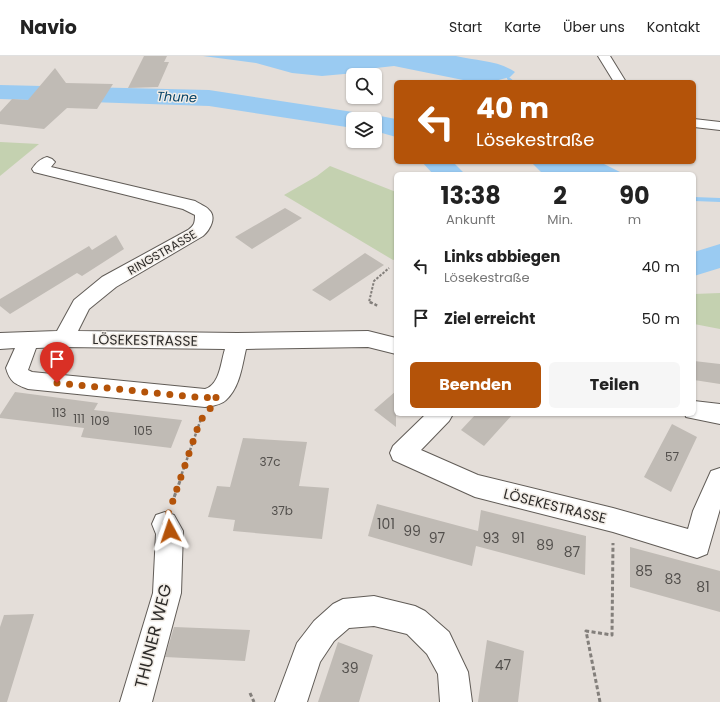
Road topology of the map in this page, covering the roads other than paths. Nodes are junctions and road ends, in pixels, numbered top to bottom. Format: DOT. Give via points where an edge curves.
graph roads {
  1 [pos="604,56"];
  2 [pos="619,80"];
  3 [pos="696,123"];
  4 [pos="720,126"];
  5 [pos="38,170"];
  6 [pos="64,339"];
  7 [pos="29,340"];
  8 [pos="0,341"];
  9 [pos="237,341"];
  10 [pos="392,345"];
  11 [pos="696,410"];
  12 [pos="720,414"];
  13 [pos="439,416"];
  14 [pos="720,479"];
  15 [pos="165,524"];
  16 [pos="136,702"];
  17 [pos="291,702"];
  18 [pos="456,702"];
  1 -- 2 [label="street"];
  3 -- 4 [label="street"];
  5 -- 6 [label="street, RINGSTRASSE" via="189,205 203,213 202,229 109,282 81,305"];
  6 -- 7 [label="street, LÖSEKESTRASSE"];
  6 -- 9 [label="street, LÖSEKESTRASSE"];
  7 -- 8 [label="street, LÖSEKESTRASSE"];
  7 -- 9 [label="street" via="17,368 19,375 28,380 205,398 217,395 227,382"];
  9 -- 10 [label="street, LÖSEKESTRASSE" via="368,339"];
  11 -- 12 [label="street"];
  13 -- 14 [label="street, LÖSEKESTRASSE" via="402,453 475,486 613,520 698,545 706,511"];
  15 -- 16 [label="street, THUNER WEG" via="170,531 167,592"];
  17 -- 18 [label="street" via="308,654 324,631 342,614 374,611 415,621 438,643 454,672"];
}
